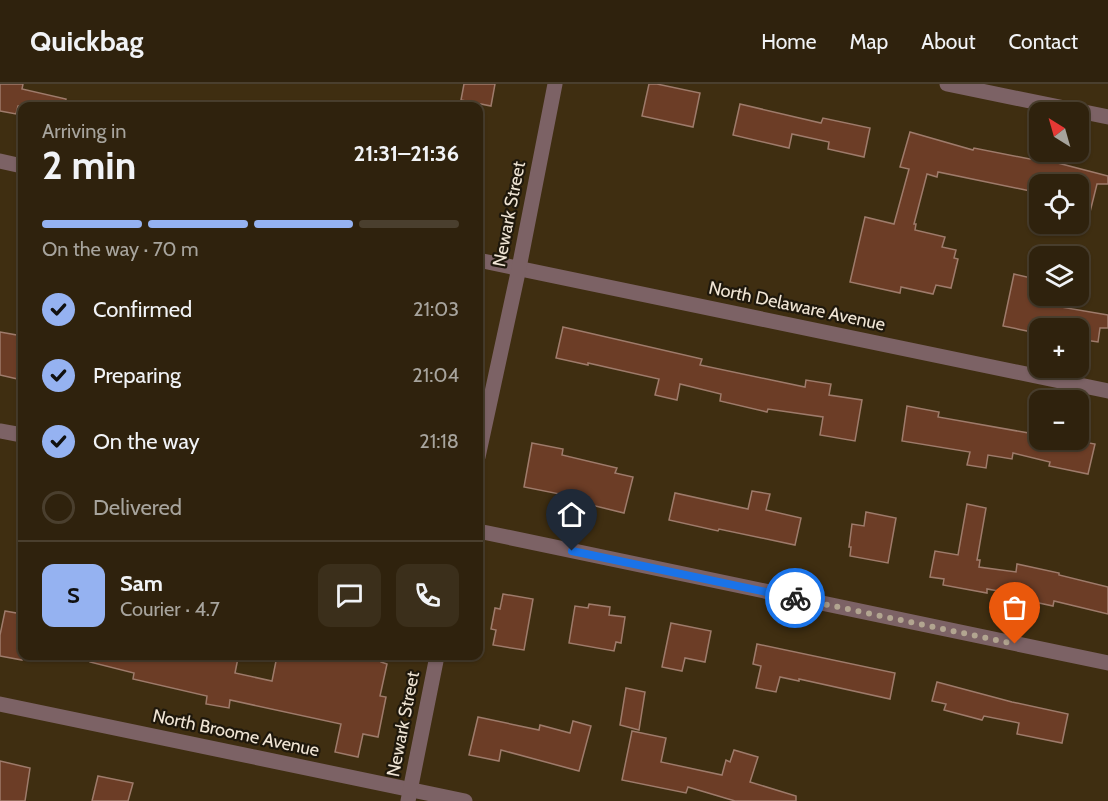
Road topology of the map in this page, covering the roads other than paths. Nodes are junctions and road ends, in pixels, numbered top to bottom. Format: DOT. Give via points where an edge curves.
graph roads {
  1 [pos="555,84"];
  2 [pos="947,84"];
  3 [pos="1108,117"];
  4 [pos="0,162"];
  5 [pos="18,165"];
  6 [pos="483,261"];
  7 [pos="519,268"];
  8 [pos="1108,391"];
  9 [pos="0,430"];
  10 [pos="18,434"];
  11 [pos="483,434"];
  12 [pos="483,532"];
  13 [pos="436,660"];
  14 [pos="1108,663"];
  15 [pos="0,704"];
  16 [pos="409,795"];
  17 [pos="465,801"];
  1 -- 7 [label="street, Newark Street"];
  2 -- 3 [label="street"];
  4 -- 5 [label="street"];
  6 -- 7 [label="street, North Delaware Avenue"];
  7 -- 8 [label="street, North Delaware Avenue"];
  7 -- 11 [label="street, Newark Street"];
  9 -- 10 [label="street"];
  12 -- 14 [label="street"];
  13 -- 16 [label="street, Newark Street"];
  15 -- 16 [label="street, North Broome Avenue"];
  16 -- 17 [label="street, North Broome Avenue"];
}
